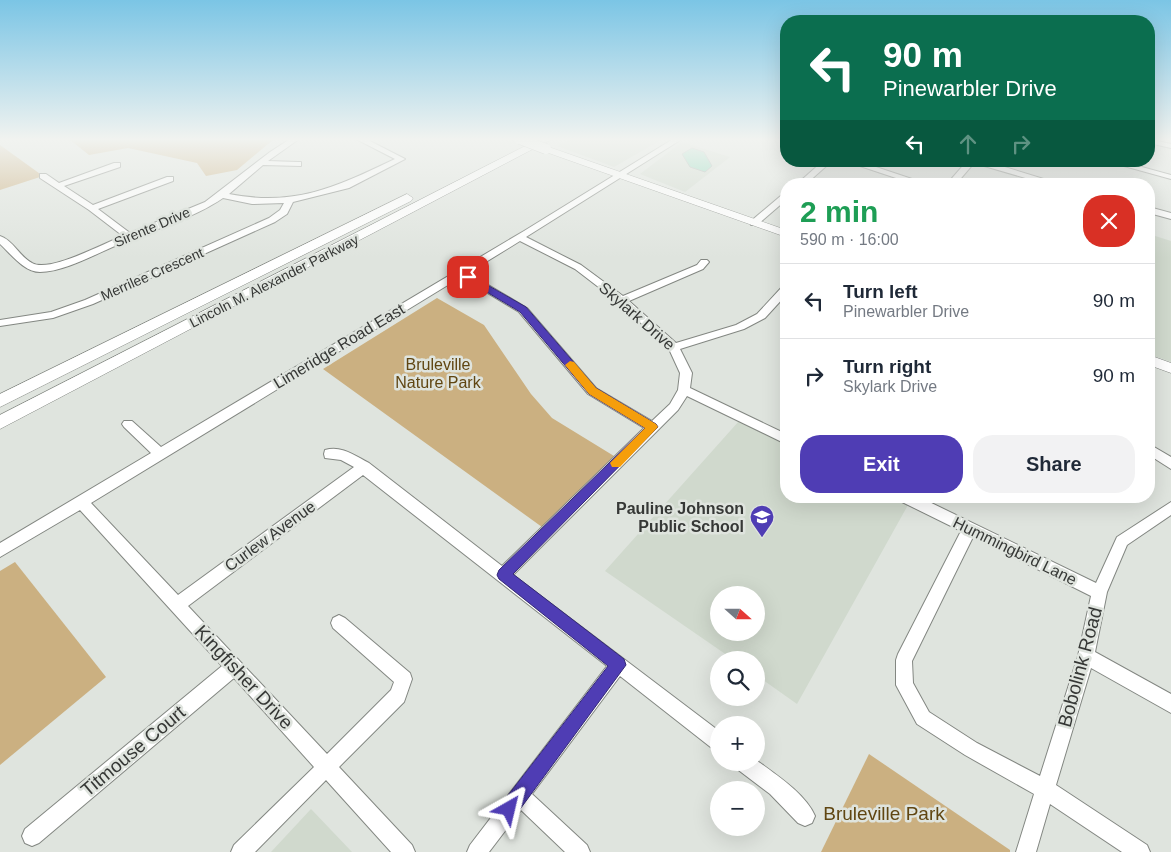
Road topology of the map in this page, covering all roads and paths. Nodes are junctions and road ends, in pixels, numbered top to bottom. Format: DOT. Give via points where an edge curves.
graph roads {
  1 [pos="47,179"];
  2 [pos="78,179"];
  3 [pos="170,179"];
  4 [pos="242,179"];
  5 [pos="361,179"];
  6 [pos="446,179"];
  7 [pos="477,179"];
  8 [pos="615,179"];
  9 [pos="627,179"];
  10 [pos="58,186"];
  11 [pos="223,195"];
  12 [pos="290,200"];
  13 [pos="780,201"];
  14 [pos="92,208"];
  15 [pos="1155,212"];
  16 [pos="1171,216"];
  17 [pos="754,222"];
  18 [pos="780,232"];
  19 [pos="130,237"];
  20 [pos="518,238"];
  21 [pos="0,239"];
  22 [pos="704,262"];
  23 [pos="460,272"];
  24 [pos="780,297"];
  25 [pos="622,300"];
  26 [pos="207,316"];
  27 [pos="0,323"];
  28 [pos="134,335"];
  29 [pos="674,346"];
  30 [pos="1155,362"];
  31 [pos="1171,368"];
  32 [pos="0,388"];
  33 [pos="684,390"];
  34 [pos="0,401"];
  35 [pos="0,423"];
  36 [pos="128,424"];
  37 [pos="652,427"];
  38 [pos="0,432"];
  39 [pos="780,436"];
  40 [pos="1155,453"];
  41 [pos="160,454"];
  42 [pos="330,454"];
  43 [pos="1171,464"];
  44 [pos="364,467"];
  45 [pos="82,502"];
  46 [pos="917,503"];
  47 [pos="1171,508"];
  48 [pos="970,529"];
  49 [pos="0,551"];
  50 [pos="504,575"];
  51 [pos="1099,592"];
  52 [pos="176,605"];
  53 [pos="339,623"];
  54 [pos="1086,656"];
  55 [pos="618,665"];
  56 [pos="234,667"];
  57 [pos="1171,704"];
  58 [pos="710,736"];
  59 [pos="327,766"];
  60 [pos="756,771"];
  61 [pos="1046,790"];
  62 [pos="519,795"];
  63 [pos="805,816"];
  64 [pos="32,836"];
  65 [pos="241,852"];
  66 [pos="405,852"];
  67 [pos="476,852"];
  68 [pos="580,852"];
  69 [pos="1026,852"];
  70 [pos="1140,852"];
  1 -- 10 [label="street"];
  2 -- 10 [label="street"];
  3 -- 14 [label="street"];
  4 -- 11 [label="street, Sirente Drive"];
  5 -- 12 [label="street" via="320,194"];
  6 -- 28 [label="highway, Lincoln M. Alexander Parkway"];
  7 -- 26 [label="highway, Lincoln M. Alexander Parkway"];
  8 -- 20 [label="street, Limeridge Road East"];
  9 -- 17 [label="main road"];
  10 -- 14 [label="street"];
  11 -- 12 [label="street" via="252,201"];
  11 -- 19 [label="street, Sirente Drive"];
  12 -- 27 [label="street, Merrilee Crescent" via="284,212 267,222 89,302 53,315"];
  13 -- 17 [label="street"];
  14 -- 19 [label="street"];
  15 -- 16 [label="street"];
  17 -- 18 [label="main road"];
  19 -- 21 [label="street, Sirente Drive" via="55,267 39,269 28,265"];
  20 -- 23 [label="street, Limeridge Road East"];
  20 -- 25 [label="street, Skylark Drive" via="578,266"];
  22 -- 25 [label="street" via="700,267"];
  23 -- 37 [label="street" via="523,310 592,391"];
  23 -- 41 [label="street, Limeridge Road East"];
  24 -- 29 [label="street" via="761,316 740,327"];
  25 -- 29 [label="street, Skylark Drive"];
  26 -- 35 [label="highway, Lincoln M. Alexander Parkway"];
  26 -- 38 [label="highway"];
  28 -- 32 [label="highway"];
  28 -- 34 [label="highway, Lincoln M. Alexander Parkway"];
  29 -- 33 [label="street, Skylark Drive" via="686,372"];
  30 -- 31 [label="main road"];
  33 -- 37 [label="street" via="674,408"];
  33 -- 39 [label="street"];
  36 -- 41 [label="street"];
  37 -- 50 [label="street"];
  40 -- 43 [label="street"];
  41 -- 45 [label="street, Limeridge Road East"];
  42 -- 44 [label="street" via="344,455"];
  44 -- 50 [label="street"];
  44 -- 52 [label="street, Curlew Avenue"];
  45 -- 49 [label="street, Limeridge Road East"];
  45 -- 52 [label="street, Kingfisher Drive"];
  46 -- 48 [label="street, Hummingbird Lane"];
  47 -- 51 [label="street, Bobolink Road" via="1122,541"];
  48 -- 51 [label="street, Hummingbird Lane"];
  48 -- 61 [label="street" via="904,660 905,685 922,718"];
  50 -- 55 [label="street"];
  51 -- 54 [label="street, Bobolink Road"];
  52 -- 56 [label="street, Kingfisher Drive"];
  53 -- 59 [label="street" via="404,679 398,696"];
  54 -- 57 [label="street"];
  54 -- 61 [label="street, Bobolink Road"];
  55 -- 58 [label="street"];
  55 -- 62 [label="street"];
  56 -- 59 [label="street, Kingfisher Drive"];
  56 -- 64 [label="street, Titmouse Court"];
  59 -- 65 [label="street"];
  59 -- 66 [label="street, Kingfisher Drive"];
  60 -- 63 [label="street"];
  61 -- 69 [label="street, Bobolink Road"];
  61 -- 70 [label="street"];
  62 -- 67 [label="street"];
  62 -- 68 [label="street"];
}
